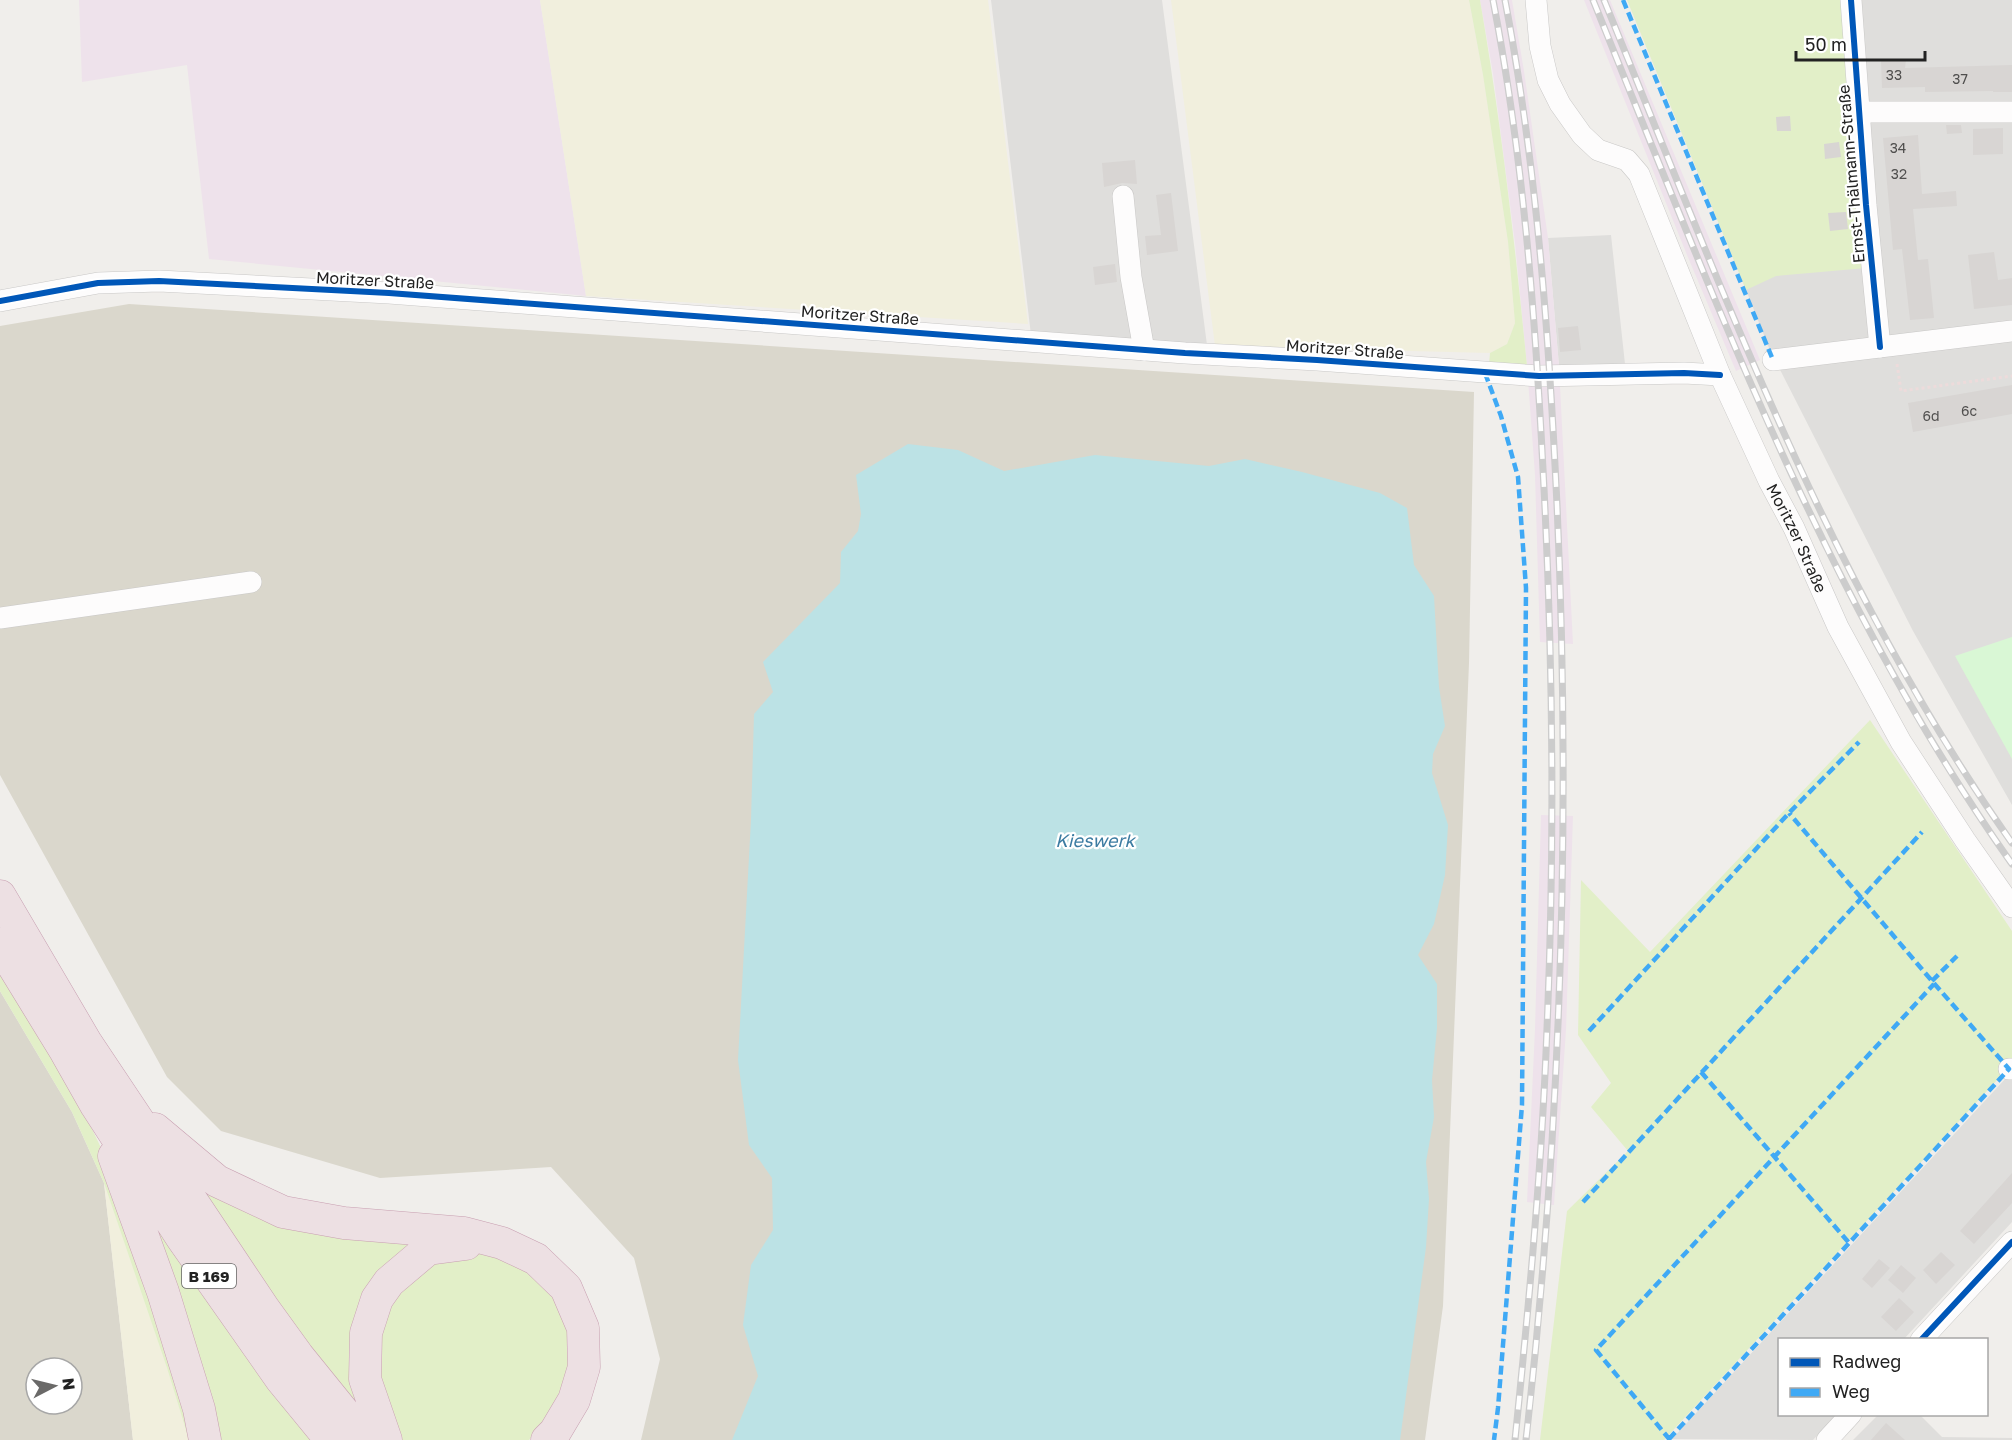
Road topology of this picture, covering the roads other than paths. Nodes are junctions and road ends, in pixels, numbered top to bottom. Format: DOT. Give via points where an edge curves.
graph roads {
  1 [pos="1536,0"];
  2 [pos="1851,0"];
  3 [pos="1859,112"];
  4 [pos="2012,112"];
  5 [pos="1123,196"];
  6 [pos="0,301"];
  7 [pos="2012,331"];
  8 [pos="1887,346"];
  9 [pos="1144,350"];
  10 [pos="1773,360"];
  11 [pos="1720,375"];
  12 [pos="251,582"];
  13 [pos="0,618"];
  14 [pos="0,896"];
  15 [pos="2012,907"];
  16 [pos="0,944"];
  17 [pos="96,1105"];
  18 [pos="129,1107"];
  19 [pos="489,1241"];
  20 [pos="2012,1242"];
  21 [pos="1923,1338"];
  22 [pos="1849,1416"];
  23 [pos="205,1440"];
  24 [pos="331,1440"];
  25 [pos="366,1440"];
  26 [pos="386,1440"];
  27 [pos="547,1440"];
  28 [pos="1827,1440"];
  1 -- 11 [label="street" via="1548,80 1582,135 1598,150 1627,160 1639,174"];
  2 -- 3 [label="street, Ernst-Thälmann-Straße"];
  3 -- 4 [label="street, Ernst-Thälmann-Straße"];
  3 -- 8 [label="street, Ernst-Thälmann-Straße"];
  5 -- 9 [label="street" via="1131,277"];
  6 -- 9 [label="street, Moritzer Straße" via="98,283 159,281 389,293"];
  7 -- 8 [label="street"];
  8 -- 10 [label="street"];
  9 -- 11 [label="street, Moritzer Straße" via="1539,376"];
  11 -- 15 [label="street, Moritzer Straße" via="1838,627 1901,742"];
  12 -- 13 [label="street"];
  14 -- 18 [label="highway, B 169"];
  16 -- 17 [label="highway, B 169"];
  17 -- 23 [label="highway, B 169" via="162,1292 200,1409"];
  17 -- 24 [label="highway, B 169" via="267,1360"];
  18 -- 19 [label="highway, B 169" via="218,1181 283,1212 344,1223 464,1233"];
  18 -- 25 [label="highway, B 169" via="264,1309"];
  19 -- 26 [label="highway, B 169" via="428,1249 388,1282 377,1299 366,1333 365,1379"];
  19 -- 27 [label="highway, B 169" via="536,1259 566,1288 583,1328 585,1367 574,1400"];
  20 -- 21 [label="street"];
  22 -- 28 [label="street"];
}
